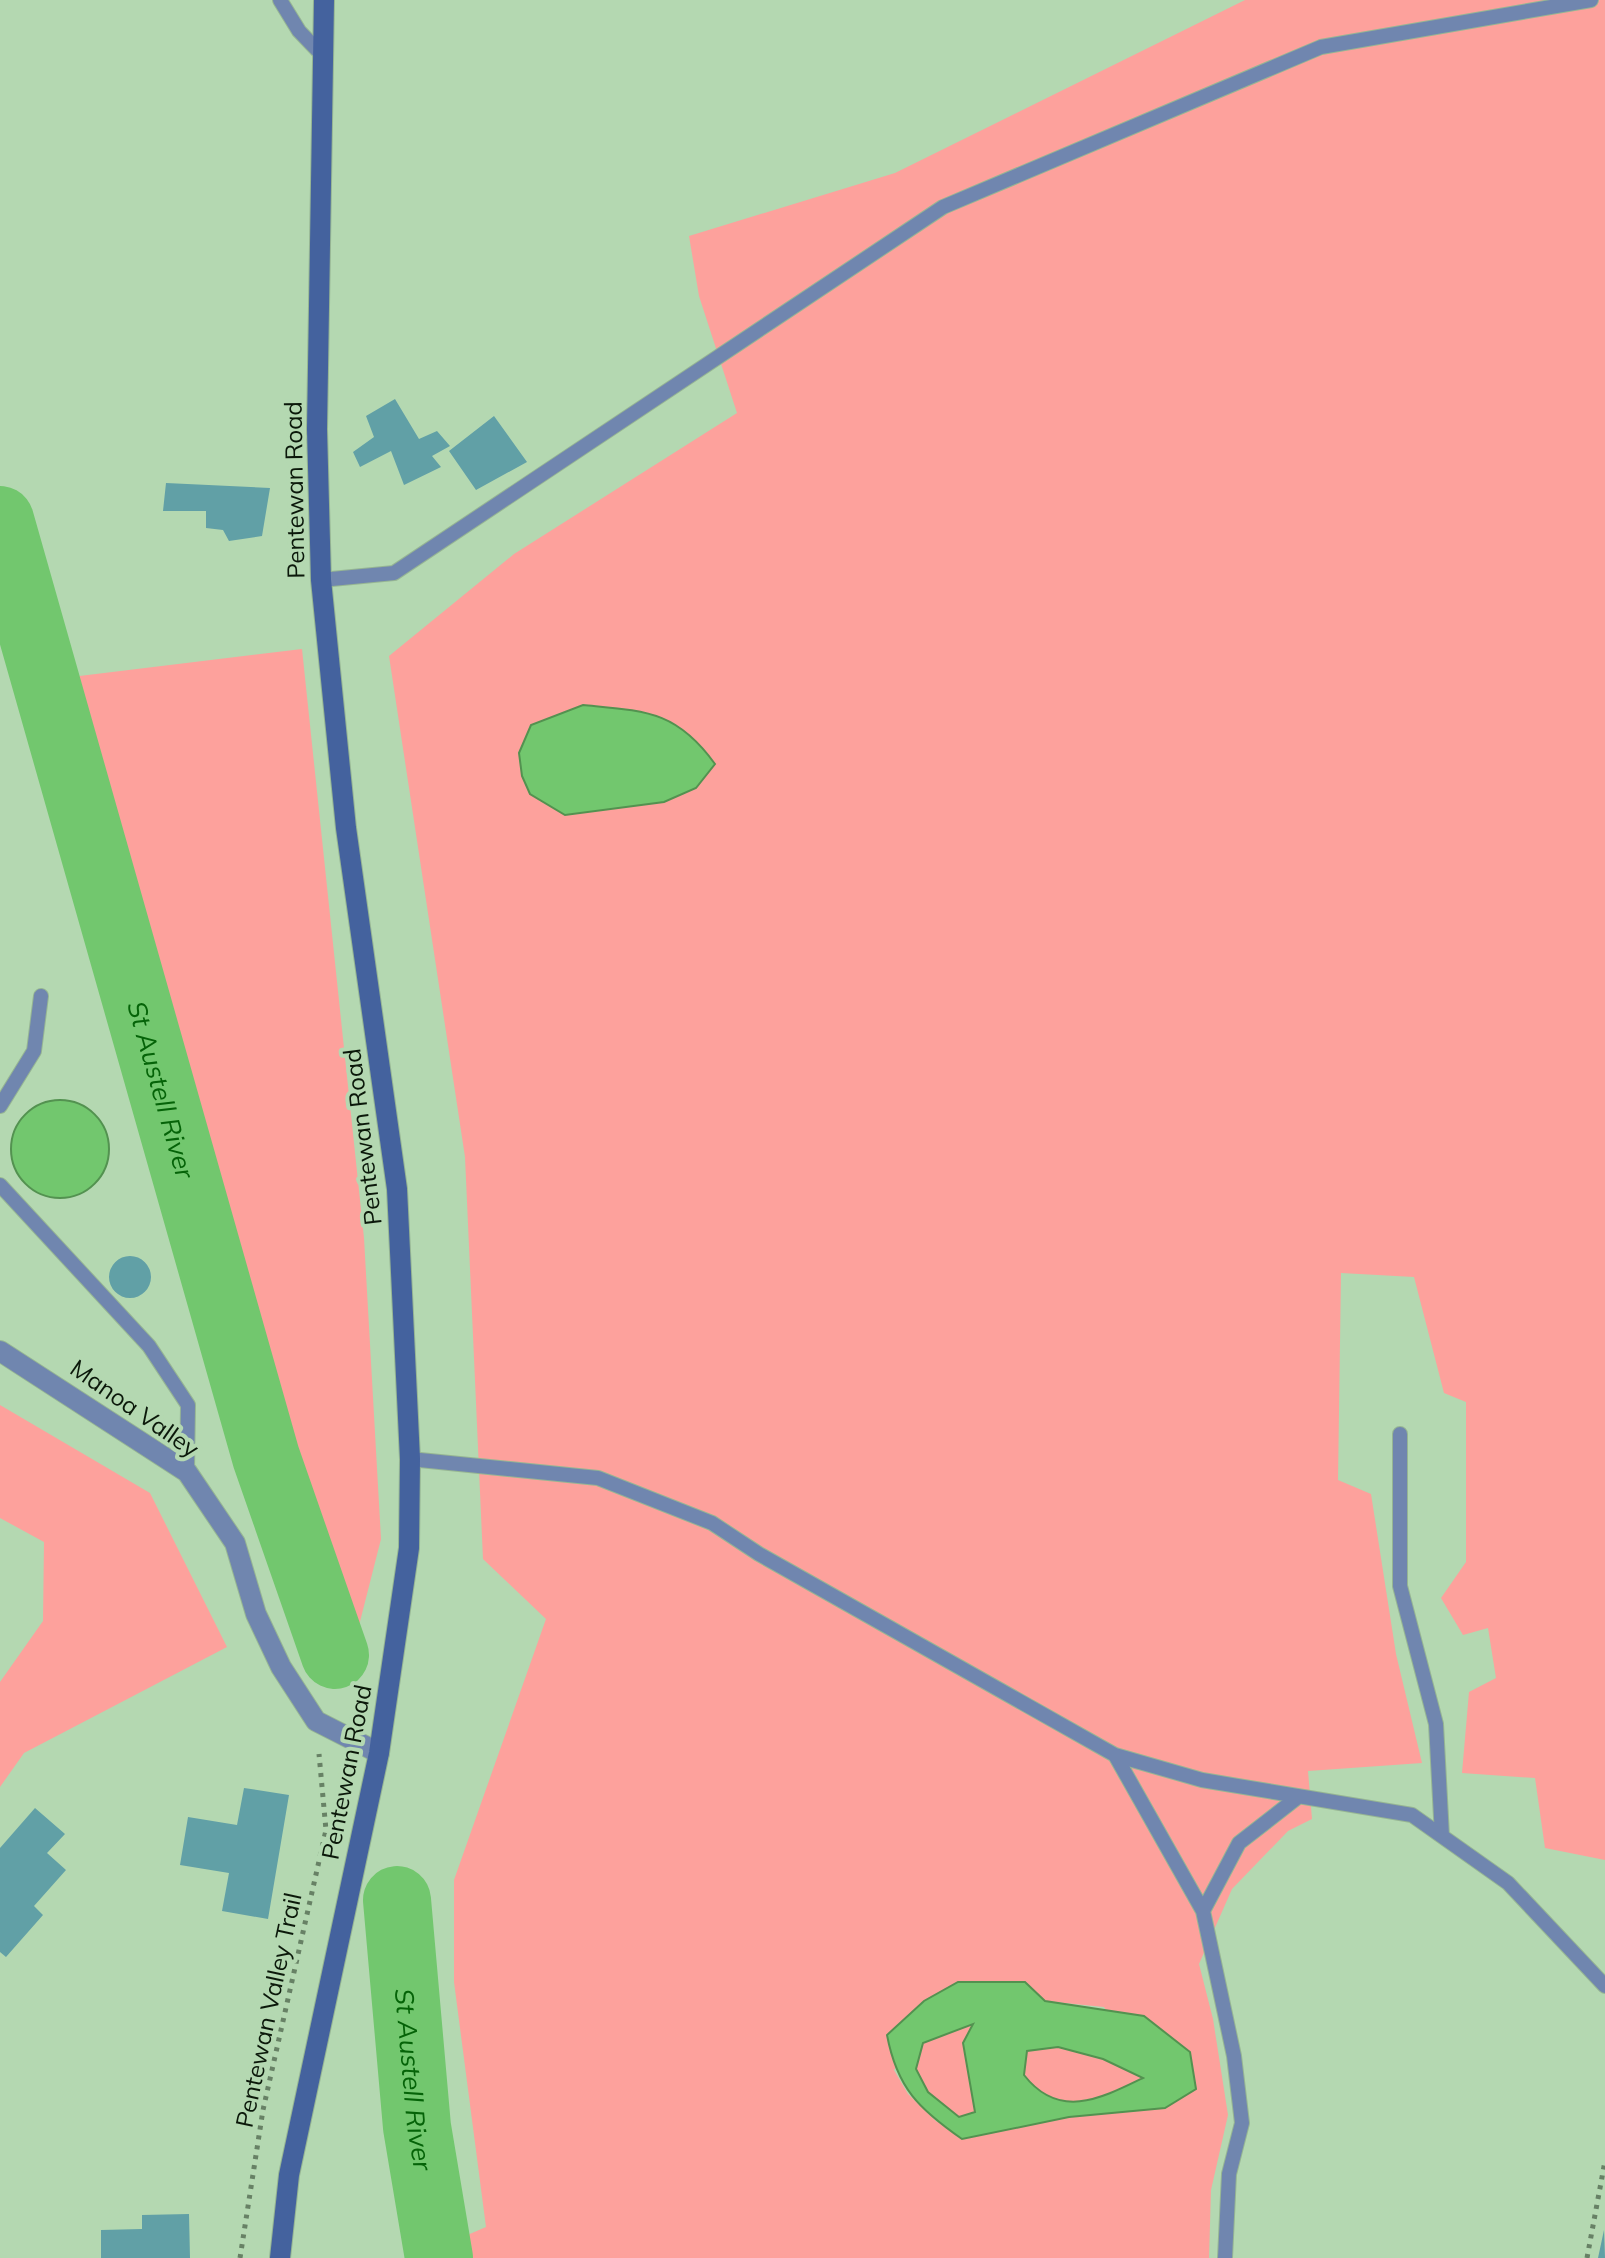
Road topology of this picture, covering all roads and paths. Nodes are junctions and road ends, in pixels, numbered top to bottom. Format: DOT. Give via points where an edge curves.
graph roads {
  1 [pos="280,0"];
  2 [pos="324,0"];
  3 [pos="1591,0"];
  4 [pos="323,56"];
  5 [pos="321,580"];
  6 [pos="41,996"];
  7 [pos="0,1106"];
  8 [pos="0,1185"];
  9 [pos="0,1351"];
  10 [pos="1400,1434"];
  11 [pos="410,1459"];
  12 [pos="187,1472"];
  13 [pos="316,1721"];
  14 [pos="379,1753"];
  15 [pos="1115,1755"];
  16 [pos="1298,1797"];
  17 [pos="1442,1836"];
  18 [pos="1203,1911"];
  19 [pos="1605,1986"];
  20 [pos="1605,2161"];
  21 [pos="240,2258"];
  22 [pos="280,2258"];
  23 [pos="1225,2258"];
  24 [pos="1587,2258"];
  1 -- 4 [label="lane"];
  2 -- 4 [label="main road, Pentewan Road"];
  3 -- 5 [label="lane" via="1321,47 943,207 394,573"];
  4 -- 5 [label="main road, Pentewan Road" via="317,429"];
  5 -- 11 [label="main road, Pentewan Road" via="346,828 397,1189"];
  6 -- 7 [label="lane" via="34,1051"];
  8 -- 12 [label="lane" via="149,1346 188,1405"];
  9 -- 12 [label="street, Manoa Valley"];
  10 -- 17 [label="lane" via="1400,1586 1436,1724"];
  11 -- 14 [label="main road, Pentewan Road" via="409,1548"];
  11 -- 15 [label="lane" via="598,1478 712,1523"];
  12 -- 13 [label="street, Manoa Valley" via="235,1543 256,1614 281,1667"];
  13 -- 14 [label="street"];
  13 -- 21 [label="path, Pentewan Valley Trail" via="326,1830 263,2110"];
  14 -- 22 [label="main road, Pentewan Road" via="289,2175"];
  15 -- 16 [label="lane" via="1202,1780"];
  15 -- 18 [label="lane"];
  16 -- 17 [label="lane" via="1412,1815"];
  16 -- 18 [label="lane" via="1239,1843"];
  17 -- 19 [label="lane" via="1508,1883"];
  18 -- 23 [label="lane" via="1234,2056 1242,2123 1229,2174"];
  20 -- 24 [label="path"];
}
